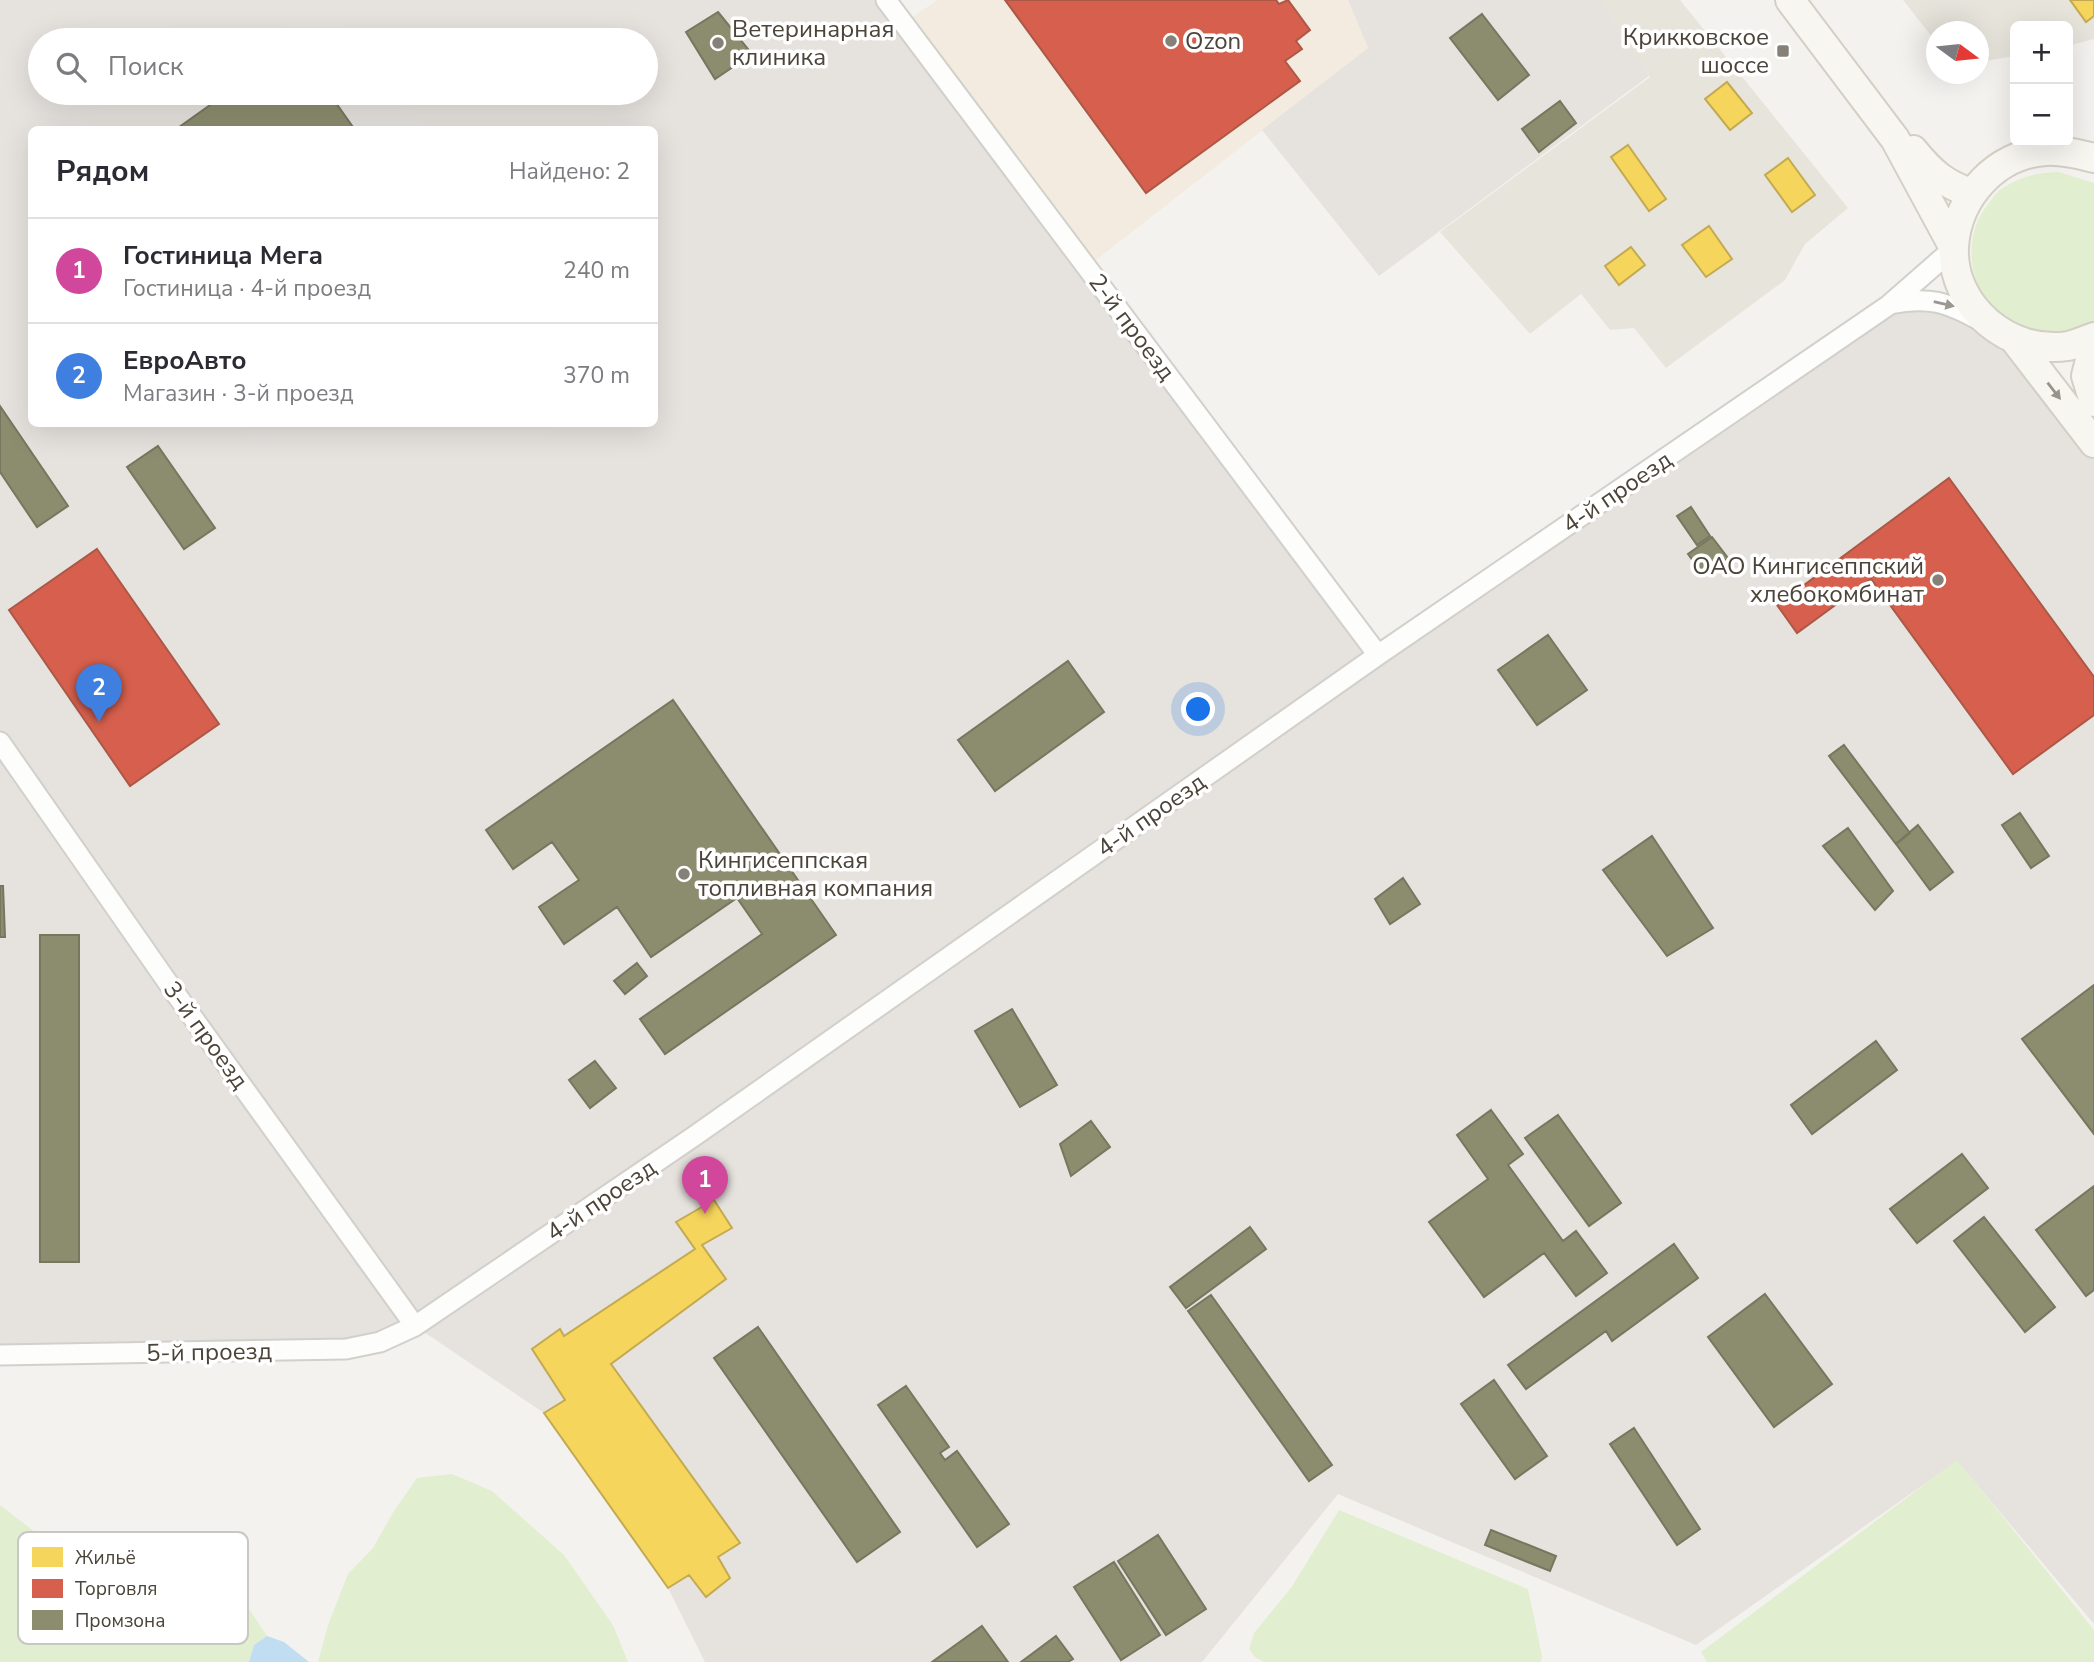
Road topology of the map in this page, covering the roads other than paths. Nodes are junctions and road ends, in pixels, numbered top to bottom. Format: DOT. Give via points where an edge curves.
graph roads {
  1 [pos="886,0"];
  2 [pos="1790,0"];
  3 [pos="1800,0"];
  4 [pos="2094,157"];
  5 [pos="1972,193"];
  6 [pos="1954,248"];
  7 [pos="1889,305"];
  8 [pos="2004,334"];
  9 [pos="2094,337"];
  10 [pos="2094,344"];
  11 [pos="2094,402"];
  12 [pos="2094,443"];
  13 [pos="1378,655"];
  14 [pos="0,742"];
  15 [pos="415,1326"];
  16 [pos="0,1355"];
  1 -- 13 [label="street, 2-й проезд"];
  2 -- 6 [label="main road" via="1895,139"];
  3 -- 5 [label="main road" via="1933,174"];
  4 -- 5 [label="main road" via="2046,151 2017,157 1992,171"];
  5 -- 6 [label="main road" via="1959,219"];
  6 -- 7 [label="street, 4-й проезд"];
  6 -- 8 [label="main road" via="1959,279 1972,306"];
  7 -- 8 [label="street, 4-й проезд, one-way" via="1928,300 1954,306"];
  7 -- 13 [label="street, 4-й проезд"];
  8 -- 9 [label="main road" via="2041,346 2069,346"];
  8 -- 12 [label="main road, one-way"];
  10 -- 11 [label="main road" via="2086,376"];
  13 -- 15 [label="street, 4-й проезд" via="693,1137"];
  14 -- 15 [label="street, 3-й проезд"];
  15 -- 16 [label="street, 5-й проезд" via="380,1342 346,1349"];
}
